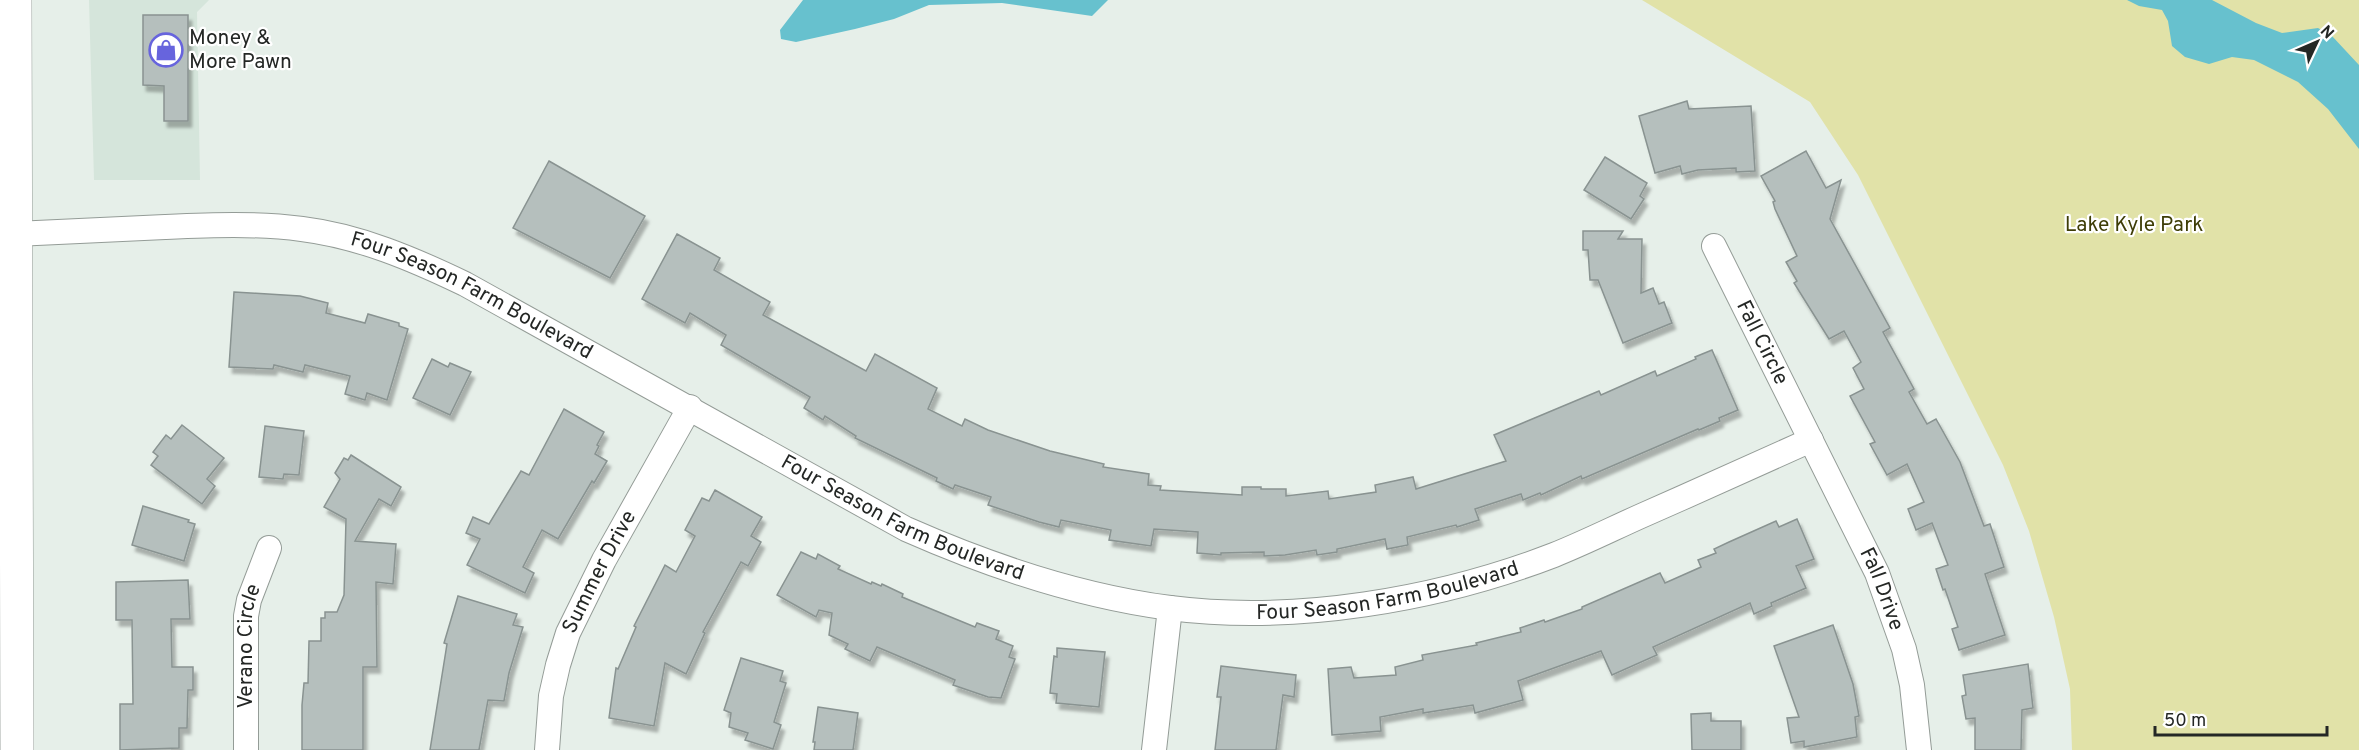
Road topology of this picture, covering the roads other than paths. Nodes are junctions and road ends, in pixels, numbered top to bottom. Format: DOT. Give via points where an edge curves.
graph roads {
  1 [pos="15,0"];
  2 [pos="15,234"];
  3 [pos="1714,246"];
  4 [pos="690,407"];
  5 [pos="1811,440"];
  6 [pos="269,548"];
  7 [pos="1170,608"];
  8 [pos="17,750"];
  9 [pos="246,750"];
  10 [pos="547,750"];
  11 [pos="1154,750"];
  12 [pos="1919,750"];
  1 -- 2 [label="main road"];
  2 -- 4 [label="street, Four Season Farm Boulevard" via="263,225 337,235 428,266 465,284"];
  2 -- 8 [label="main road"];
  3 -- 5 [label="street, Fall Circle"];
  4 -- 7 [label="street, Four Season Farm Boulevard" via="862,506 951,549 1060,586"];
  4 -- 10 [label="street, Summer Drive" via="568,633 551,696"];
  5 -- 7 [label="street, Four Season Farm Boulevard" via="1555,554 1442,589 1341,607 1292,611"];
  5 -- 12 [label="street, Fall Drive" via="1860,536 1891,610 1912,685"];
  6 -- 9 [label="street, Verano Circle" via="246,616"];
  7 -- 11 [label="street"];
}
